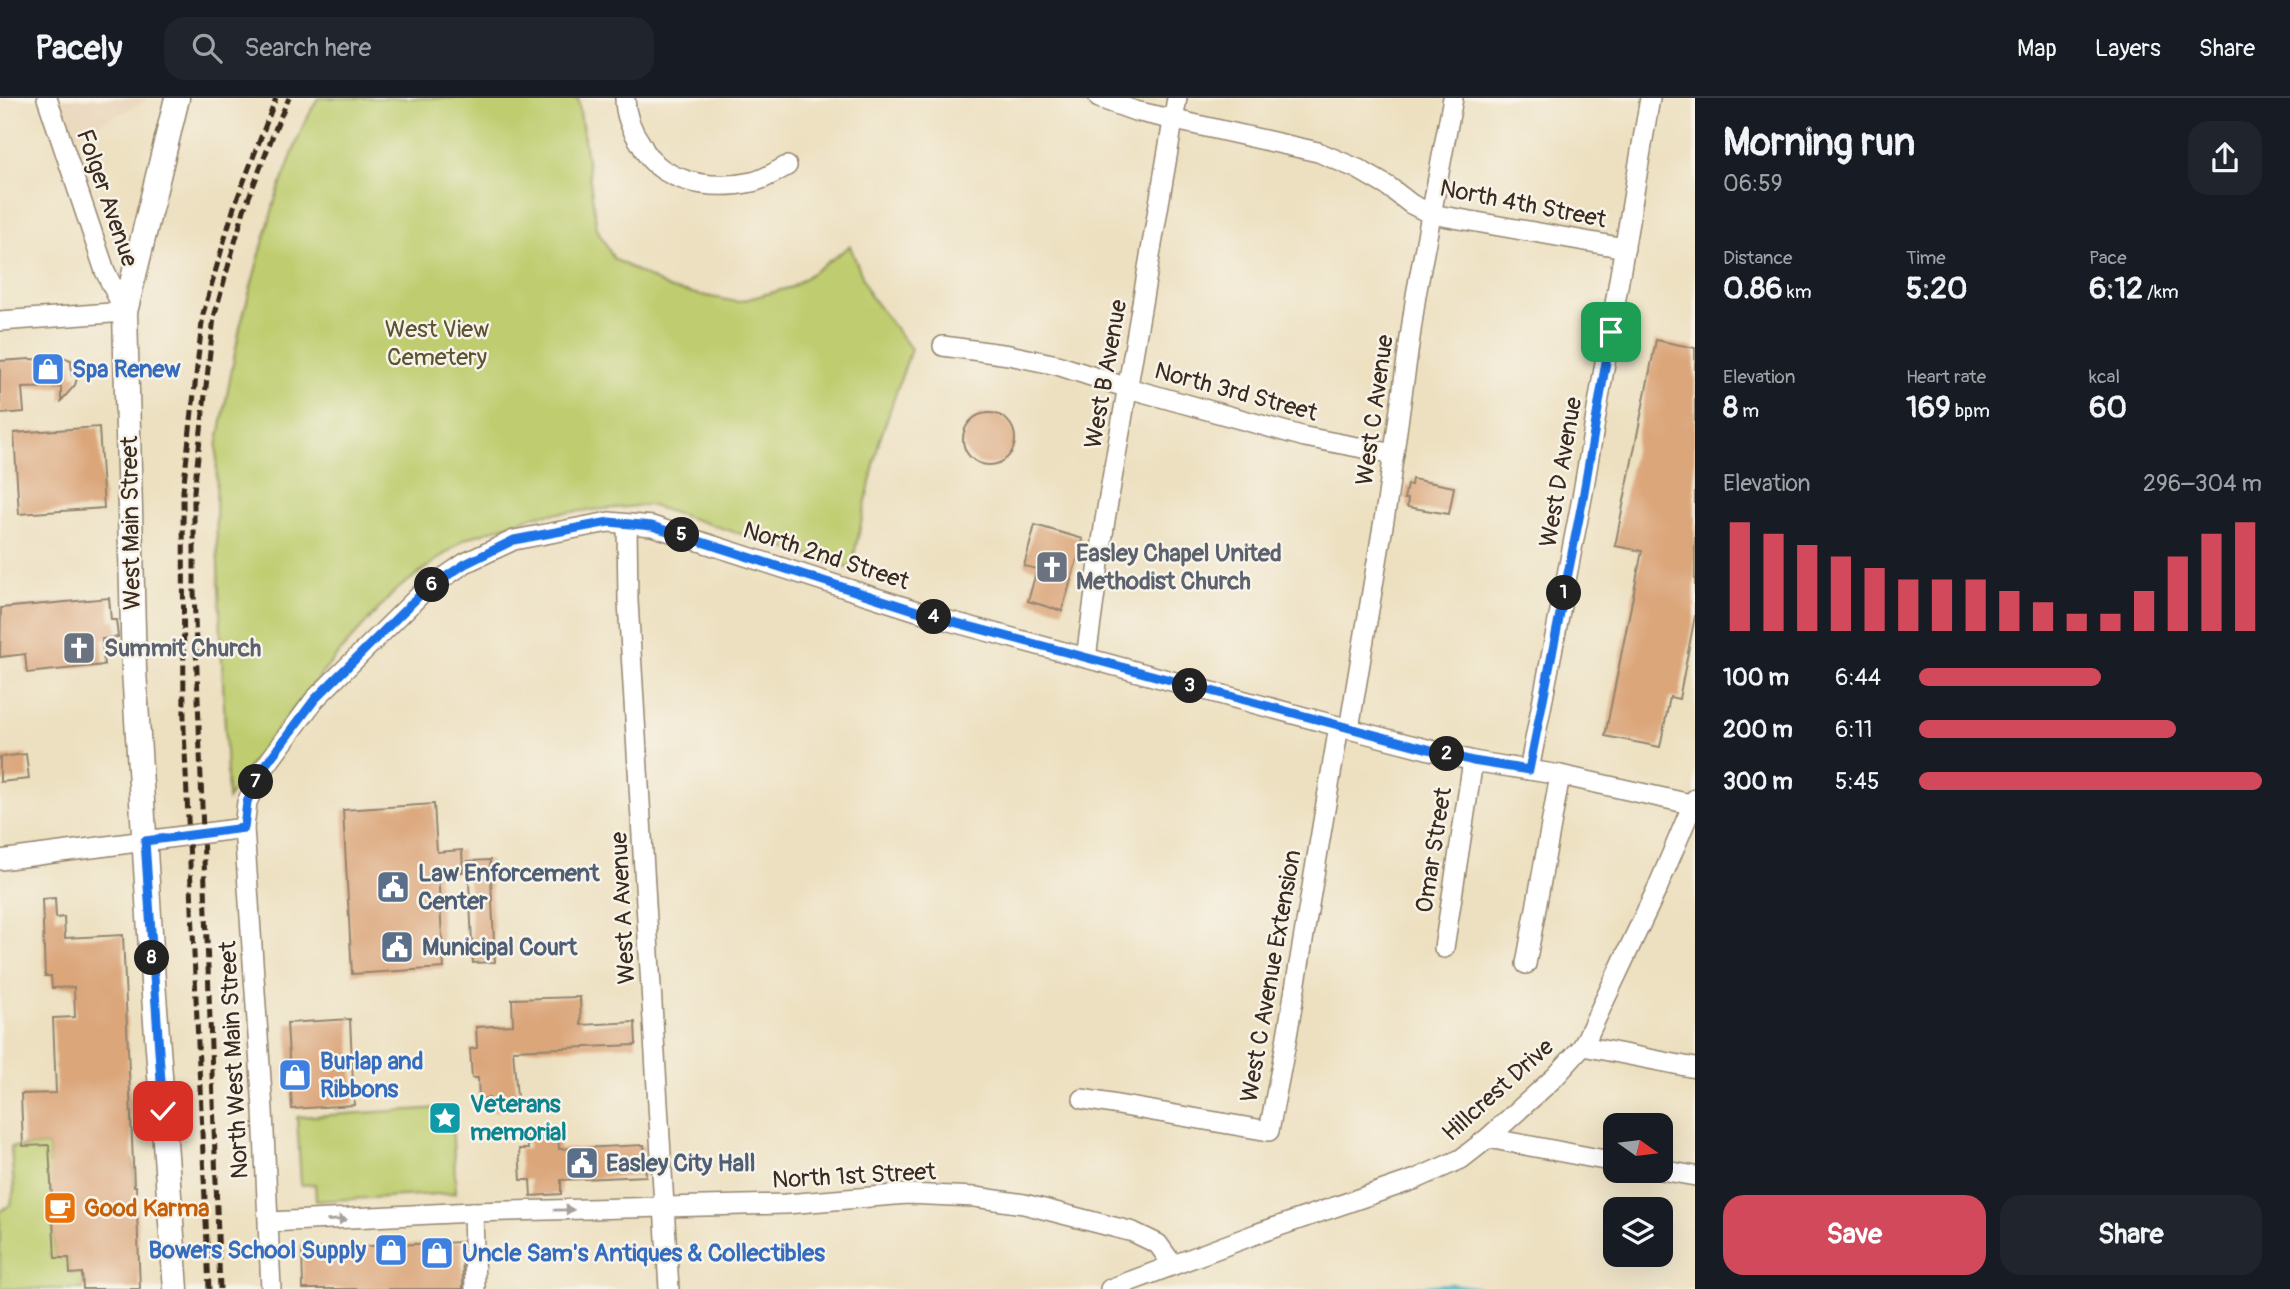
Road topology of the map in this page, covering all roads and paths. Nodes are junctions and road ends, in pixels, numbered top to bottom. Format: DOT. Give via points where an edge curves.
graph roads {
  1 [pos="47,98"];
  2 [pos="177,98"];
  3 [pos="625,98"];
  4 [pos="1099,98"];
  5 [pos="1177,98"];
  6 [pos="1453,98"];
  7 [pos="1650,98"];
  8 [pos="1173,119"];
  9 [pos="787,166"];
  10 [pos="1431,214"];
  11 [pos="1625,248"];
  12 [pos="125,312"];
  13 [pos="0,321"];
  14 [pos="943,346"];
  15 [pos="1128,388"];
  16 [pos="1394,454"];
  17 [pos="627,524"];
  18 [pos="1086,658"];
  19 [pos="1344,727"];
  20 [pos="1473,761"];
  21 [pos="1529,770"];
  22 [pos="1560,775"];
  23 [pos="1694,803"];
  24 [pos="244,828"];
  25 [pos="145,841"];
  26 [pos="0,860"];
  27 [pos="1444,948"];
  28 [pos="1526,964"];
  29 [pos="1583,1046"];
  30 [pos="1695,1068"];
  31 [pos="1083,1099"];
  32 [pos="1488,1138"];
  33 [pos="1603,1160"];
  34 [pos="1673,1172"];
  35 [pos="1695,1175"];
  36 [pos="664,1208"];
  37 [pos="472,1212"];
  38 [pos="269,1222"];
  39 [pos="1173,1265"];
  40 [pos="176,1289"];
  41 [pos="271,1289"];
  42 [pos="475,1289"];
  43 [pos="669,1289"];
  44 [pos="1110,1289"];
  1 -- 12 [label="street, Folger Avenue" via="105,271"];
  2 -- 12 [label="main road, West Main Street"];
  3 -- 9 [label="street" via="634,134 652,162 673,175 699,184 729,186 756,182"];
  4 -- 8 [label="street, North 4th Street"];
  5 -- 8 [label="street, West B Avenue"];
  6 -- 10 [label="street, West C Avenue"];
  7 -- 11 [label="street, West D Avenue"];
  8 -- 10 [label="street, North 4th Street" via="1318,152 1358,169"];
  8 -- 15 [label="street, West B Avenue"];
  10 -- 11 [label="street, North 4th Street"];
  10 -- 16 [label="street, West C Avenue"];
  11 -- 21 [label="street, West D Avenue" via="1583,498"];
  12 -- 13 [label="street"];
  12 -- 25 [label="main road, West Main Street" via="134,670"];
  14 -- 15 [label="street, North 3rd Street" via="1057,365"];
  15 -- 16 [label="street, North 3rd Street" via="1305,437"];
  15 -- 18 [label="street, West B Avenue"];
  16 -- 19 [label="street, West C Avenue"];
  17 -- 18 [label="street, North 2nd Street" via="652,526 942,619"];
  17 -- 24 [label="street, North 2nd Street" via="609,522 514,540 424,591 315,699 261,771 247,802"];
  17 -- 36 [label="street, West A Avenue"];
  18 -- 19 [label="street, North 2nd Street"];
  19 -- 20 [label="street, North 2nd Street"];
  19 -- 31 [label="street, West C Avenue Extension" via="1269,1131"];
  20 -- 21 [label="street, North 2nd Street"];
  20 -- 27 [label="street, Omar Street"];
  21 -- 22 [label="street, North 2nd Street"];
  22 -- 23 [label="street, North 2nd Street"];
  22 -- 28 [label="street"];
  23 -- 29 [label="street, Hillcrest Drive"];
  24 -- 25 [label="street"];
  24 -- 38 [label="street, North West Main Street"];
  25 -- 26 [label="street"];
  25 -- 40 [label="main road, West Main Street"];
  29 -- 30 [label="street"];
  29 -- 32 [label="street, Hillcrest Drive"];
  32 -- 33 [label="street"];
  32 -- 39 [label="street, Hillcrest Drive" via="1461,1159 1416,1179"];
  34 -- 35 [label="street"];
  37 -- 36 [label="street, North 1st Street, one-way"];
  36 -- 39 [label="street, North 1st Street" via="907,1194 975,1197 1024,1204 1133,1232 1158,1244"];
  36 -- 43 [label="street, West A Avenue"];
  38 -- 37 [label="street, North 1st Street, one-way"];
  37 -- 42 [label="street"];
  38 -- 41 [label="street, North West Main Street"];
  39 -- 44 [label="street, Hillcrest Drive"];
}
